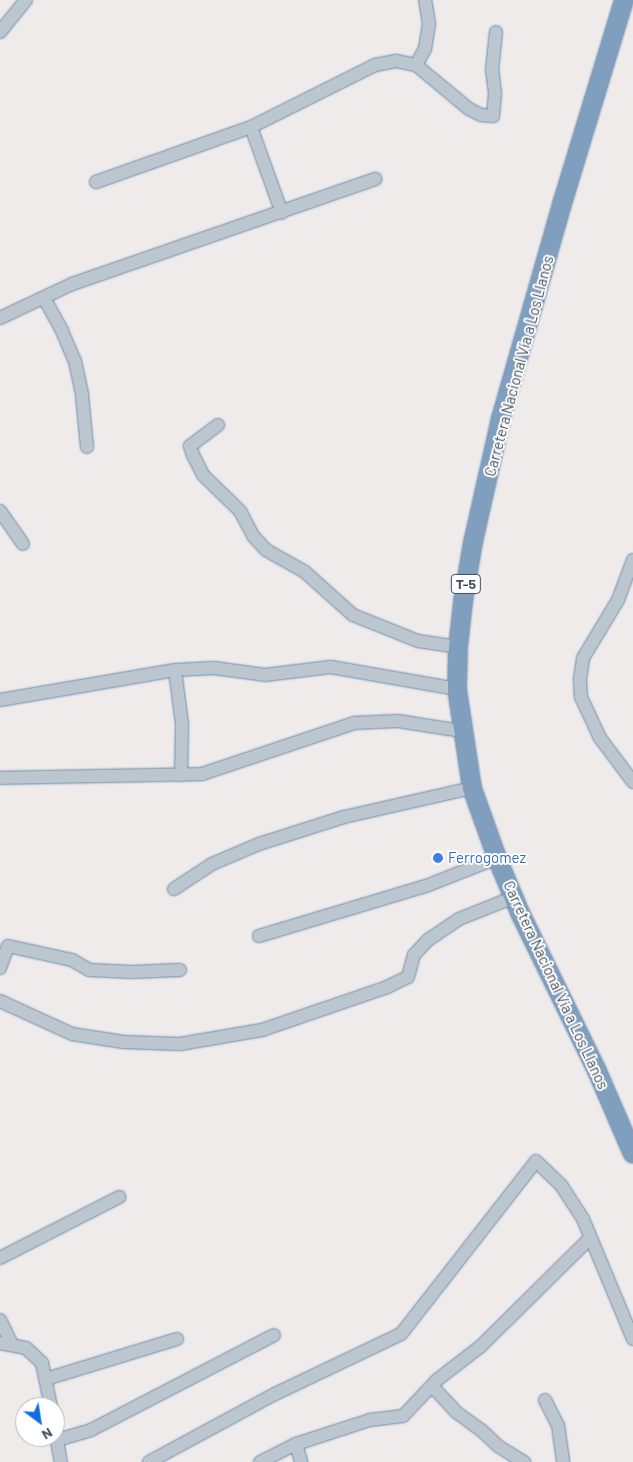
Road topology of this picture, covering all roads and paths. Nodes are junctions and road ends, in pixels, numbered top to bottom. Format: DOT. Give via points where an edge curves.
graph roads {
  1 [pos="26,0"];
  2 [pos="424,0"];
  3 [pos="624,0"];
  4 [pos="0,32"];
  5 [pos="496,32"];
  6 [pos="416,65"];
  7 [pos="251,128"];
  8 [pos="375,179"];
  9 [pos="96,182"];
  10 [pos="282,213"];
  11 [pos="44,298"];
  12 [pos="0,318"];
  13 [pos="218,425"];
  14 [pos="87,447"];
  15 [pos="0,511"];
  16 [pos="23,544"];
  17 [pos="633,560"];
  18 [pos="458,647"];
  19 [pos="175,670"];
  20 [pos="457,689"];
  21 [pos="0,700"];
  22 [pos="462,731"];
  23 [pos="180,775"];
  24 [pos="0,778"];
  25 [pos="633,782"];
  26 [pos="472,788"];
  27 [pos="497,858"];
  28 [pos="174,889"];
  29 [pos="514,897"];
  30 [pos="259,936"];
  31 [pos="0,968"];
  32 [pos="180,970"];
  33 [pos="0,1001"];
  34 [pos="633,1154"];
  35 [pos="119,1197"];
  36 [pos="590,1238"];
  37 [pos="0,1258"];
  38 [pos="0,1320"];
  39 [pos="274,1335"];
  40 [pos="177,1339"];
  41 [pos="633,1339"];
  42 [pos="6,1344"];
  43 [pos="46,1379"];
  44 [pos="432,1386"];
  45 [pos="49,1397"];
  46 [pos="545,1400"];
  47 [pos="65,1434"];
  48 [pos="296,1444"];
  49 [pos="58,1447"];
  50 [pos="61,1462"];
  51 [pos="149,1462"];
  52 [pos="260,1462"];
  53 [pos="301,1462"];
  54 [pos="524,1462"];
  55 [pos="562,1462"];
  1 -- 4 [label="street"];
  2 -- 6 [label="street" via="429,24 425,49"];
  3 -- 18 [label="highway, Carretera Nacional Vía a Los Llanos / T-5" via="501,418 473,542"];
  5 -- 6 [label="street" via="492,70 495,92 493,116 469,109"];
  6 -- 7 [label="street" via="396,61 375,65"];
  7 -- 9 [label="street"];
  7 -- 10 [label="street"];
  8 -- 10 [label="street"];
  10 -- 11 [label="street" via="72,284"];
  11 -- 12 [label="street"];
  11 -- 14 [label="street" via="75,361"];
  13 -- 18 [label="street" via="190,446 193,455 203,475 240,512 254,537 266,550 305,572 353,615 418,641"];
  15 -- 16 [label="street"];
  17 -- 25 [label="street" via="618,600 583,658 580,679 581,698 600,738"];
  18 -- 20 [label="highway, Carretera Nacional Vía a Los Llanos / T-5"];
  19 -- 20 [label="street" via="214,668 265,675 331,667"];
  19 -- 21 [label="street"];
  19 -- 23 [label="street" via="182,724"];
  20 -- 22 [label="highway, Carretera Nacional Vía a Los Llanos / T-5"];
  22 -- 23 [label="street" via="398,721 354,723 221,769"];
  22 -- 26 [label="highway, Carretera Nacional Vía a Los Llanos / T-5"];
  23 -- 24 [label="street"];
  26 -- 27 [label="highway, Carretera Nacional Vía a Los Llanos / T-5"];
  26 -- 28 [label="street" via="344,816 259,844 212,864"];
  27 -- 29 [label="highway, Carretera Nacional Vía a Los Llanos / T-5"];
  27 -- 30 [label="street" via="426,886"];
  29 -- 33 [label="street" via="459,919 428,940 414,955 408,977 262,1030 180,1044 123,1042 72,1034"];
  29 -- 34 [label="highway, Carretera Nacional Vía a Los Llanos / T-5"];
  31 -- 32 [label="street" via="8,946 72,960 89,970"];
  35 -- 37 [label="street"];
  36 -- 41 [label="street"];
  36 -- 44 [label="street" via="482,1346"];
  36 -- 51 [label="street" via="583,1218 562,1185 536,1161 400,1334 275,1394"];
  38 -- 42 [label="street"];
  39 -- 47 [label="street" via="91,1430"];
  40 -- 43 [label="street"];
  42 -- 43 [label="street" via="26,1348 42,1364"];
  43 -- 45 [label="street"];
  44 -- 48 [label="street" via="403,1416 370,1420"];
  44 -- 54 [label="street" via="456,1412 498,1446"];
  46 -- 55 [label="street" via="558,1425"];
  48 -- 52 [label="street"];
  48 -- 53 [label="street"];
  49 -- 50 [label="street"];
}
